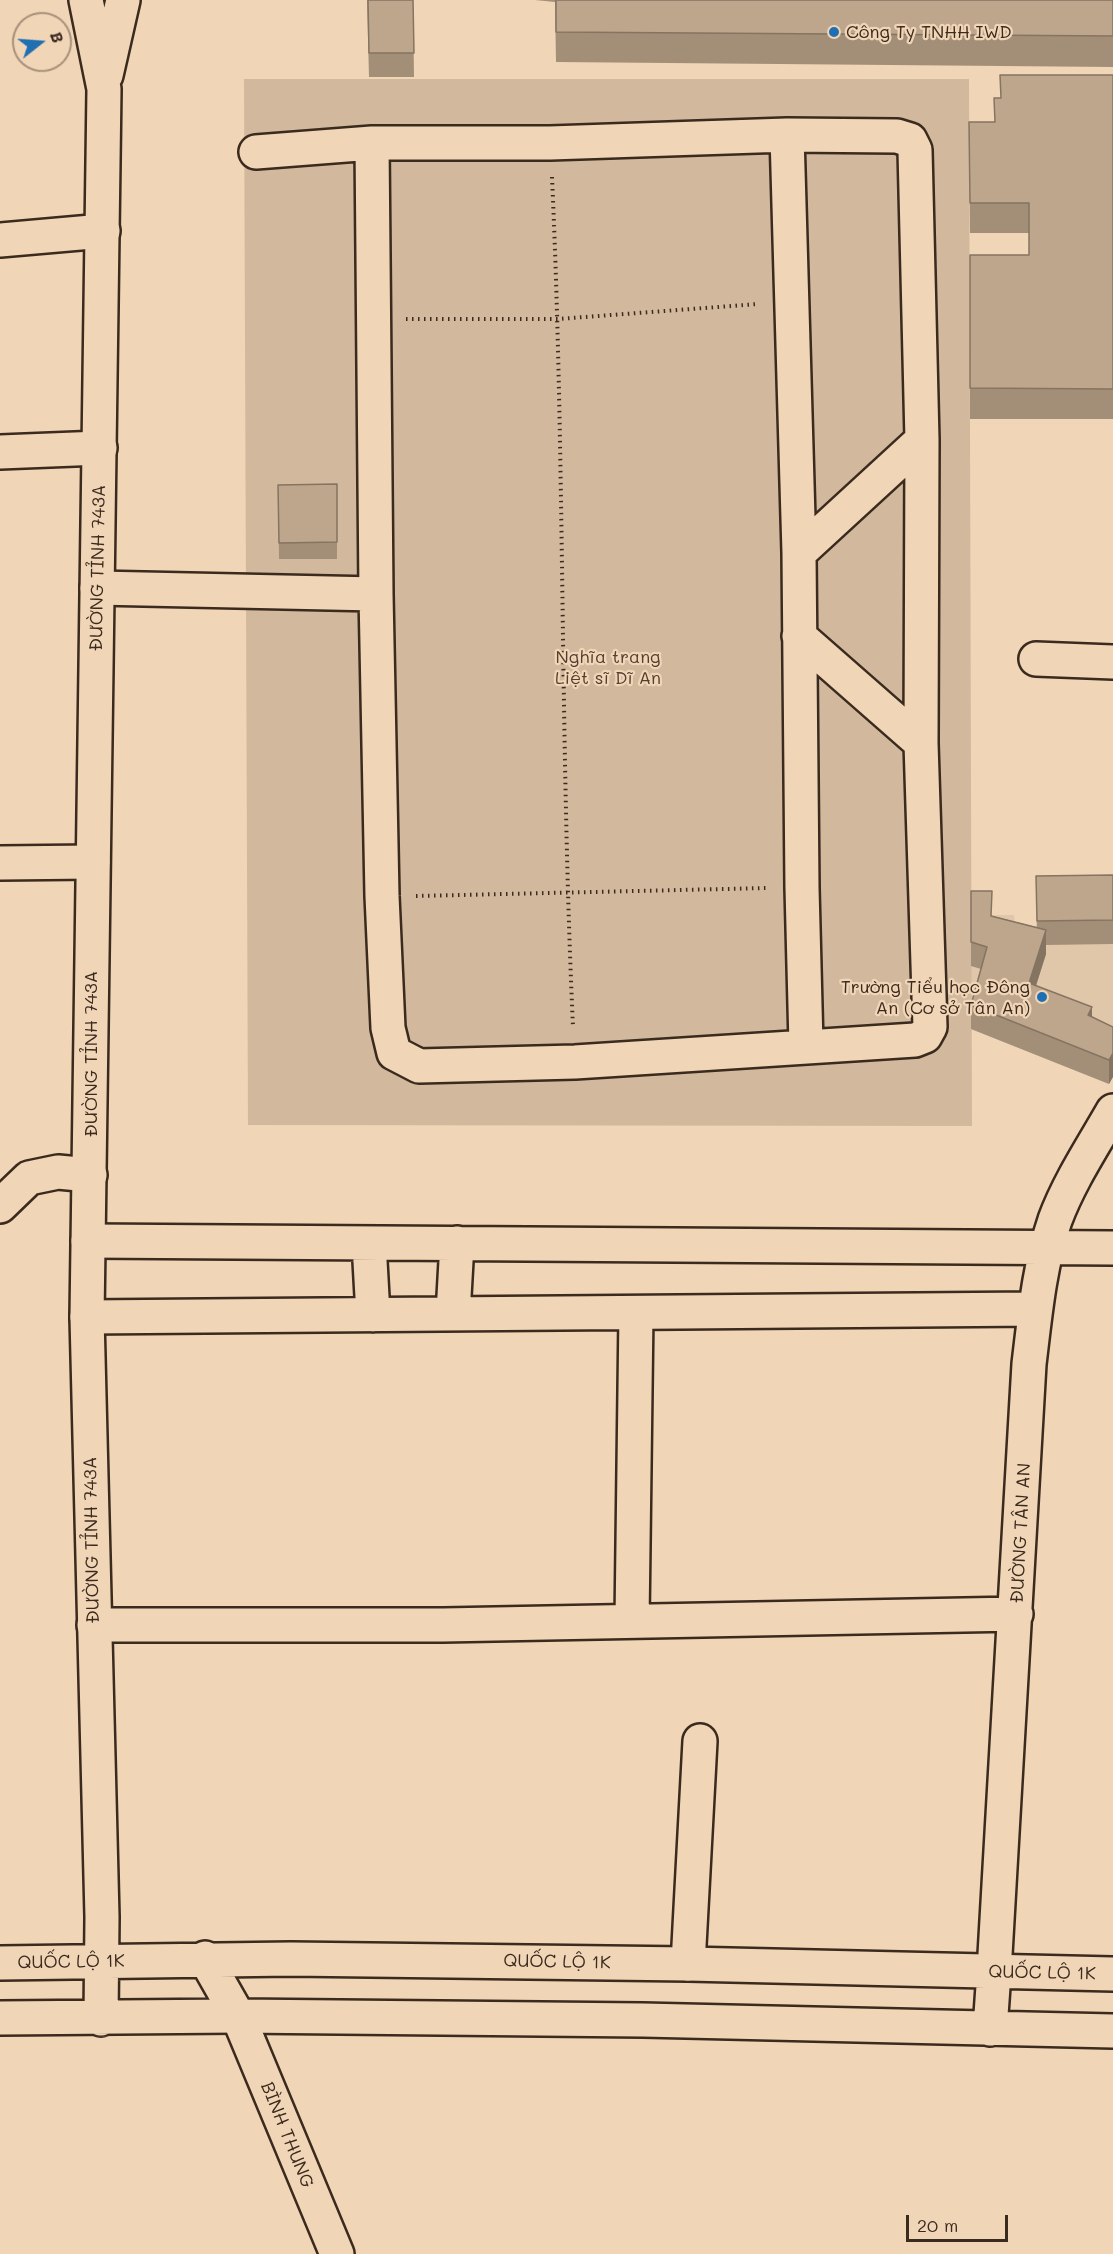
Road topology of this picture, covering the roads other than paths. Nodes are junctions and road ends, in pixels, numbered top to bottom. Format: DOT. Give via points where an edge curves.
graph roads {
  1 [pos="86,0"];
  2 [pos="123,0"];
  3 [pos="104,89"];
  4 [pos="787,135"];
  5 [pos="372,143"];
  6 [pos="256,152"];
  7 [pos="103,231"];
  8 [pos="0,240"];
  9 [pos="922,440"];
  10 [pos="100,448"];
  11 [pos="0,452"];
  12 [pos="799,554"];
  13 [pos="97,588"];
  14 [pos="376,594"];
  15 [pos="799,636"];
  16 [pos="1036,659"];
  17 [pos="1113,662"];
  18 [pos="921,743"];
  19 [pos="93,862"];
  20 [pos="0,863"];
  21 [pos="806,1045"];
  22 [pos="1113,1111"];
  23 [pos="90,1175"];
  24 [pos="0,1206"];
  25 [pos="88,1241"];
  26 [pos="369,1243"];
  27 [pos="457,1244"];
  28 [pos="1047,1247"];
  29 [pos="1113,1248"];
  30 [pos="1035,1309"];
  31 [pos="636,1313"];
  32 [pos="453,1314"];
  33 [pos="374,1315"];
  34 [pos="87,1317"];
  35 [pos="1016,1614"];
  36 [pos="632,1621"];
  37 [pos="94,1625"];
  38 [pos="700,1741"];
  39 [pos="205,1958"];
  40 [pos="102,1962"];
  41 [pos="0,1963"];
  42 [pos="688,1964"];
  43 [pos="994,1972"];
  44 [pos="1113,1974"];
  45 [pos="238,2016"];
  46 [pos="0,2018"];
  47 [pos="101,2019"];
  48 [pos="990,2029"];
  49 [pos="1113,2031"];
  50 [pos="337,2254"];
  1 -- 3 [label="street, ĐƯỜNG TỈNH 743A"];
  2 -- 3 [label="street, ĐƯỜNG TỈNH 743A"];
  3 -- 7 [label="street, ĐƯỜNG TỈNH 743A"];
  4 -- 5 [label="street" via="550,144"];
  4 -- 9 [label="street" via="897,136 909,140 915,150"];
  4 -- 12 [label="street"];
  5 -- 6 [label="street"];
  5 -- 14 [label="street"];
  7 -- 8 [label="street"];
  7 -- 10 [label="street, ĐƯỜNG TỈNH 743A"];
  9 -- 12 [label="street"];
  9 -- 18 [label="street"];
  10 -- 11 [label="street"];
  10 -- 13 [label="street, ĐƯỜNG TỈNH 743A"];
  12 -- 15 [label="street"];
  13 -- 14 [label="street"];
  13 -- 19 [label="street, ĐƯỜNG TỈNH 743A"];
  14 -- 21 [label="street" via="382,896 388,1028 394,1053 419,1066 575,1062"];
  15 -- 18 [label="street"];
  15 -- 21 [label="street"];
  16 -- 17 [label="street"];
  18 -- 21 [label="street" via="930,1027 925,1036 915,1040"];
  19 -- 20 [label="street"];
  19 -- 23 [label="street, ĐƯỜNG TỈNH 743A"];
  22 -- 28 [label="street, ĐƯỜNG TÂN AN" via="1060,1209"];
  23 -- 24 [label="street" via="58,1172 29,1178"];
  23 -- 25 [label="street, ĐƯỜNG TỈNH 743A"];
  25 -- 26 [label="street"];
  25 -- 34 [label="street, ĐƯỜNG TỈNH 743A"];
  26 -- 27 [label="street"];
  26 -- 33 [label="street"];
  27 -- 28 [label="street"];
  27 -- 32 [label="street"];
  28 -- 29 [label="street"];
  28 -- 30 [label="street, ĐƯỜNG TÂN AN"];
  30 -- 31 [label="street"];
  30 -- 35 [label="street, ĐƯỜNG TÂN AN"];
  31 -- 32 [label="street"];
  31 -- 36 [label="street"];
  32 -- 33 [label="street"];
  33 -- 34 [label="street"];
  34 -- 37 [label="street, ĐƯỜNG TỈNH 743A"];
  35 -- 36 [label="street"];
  35 -- 43 [label="street, ĐƯỜNG TÂN AN"];
  36 -- 37 [label="street"];
  37 -- 40 [label="street, ĐƯỜNG TỈNH 743A"];
  38 -- 42 [label="street"];
  39 -- 40 [label="street, QUỐC LỘ 1K"];
  39 -- 42 [label="street, QUỐC LỘ 1K"];
  39 -- 45 [label="street, BÌNH THUNG"];
  40 -- 41 [label="street, QUỐC LỘ 1K"];
  40 -- 47 [label="street, ĐƯỜNG TỈNH 743A"];
  42 -- 43 [label="street, QUỐC LỘ 1K"];
  43 -- 44 [label="street, QUỐC LỘ 1K"];
  43 -- 48 [label="street, ĐƯỜNG TÂN AN"];
  45 -- 47 [label="street"];
  45 -- 48 [label="street" via="643,2020"];
  45 -- 50 [label="street, BÌNH THUNG"];
  46 -- 47 [label="street"];
  48 -- 49 [label="street"];
}
